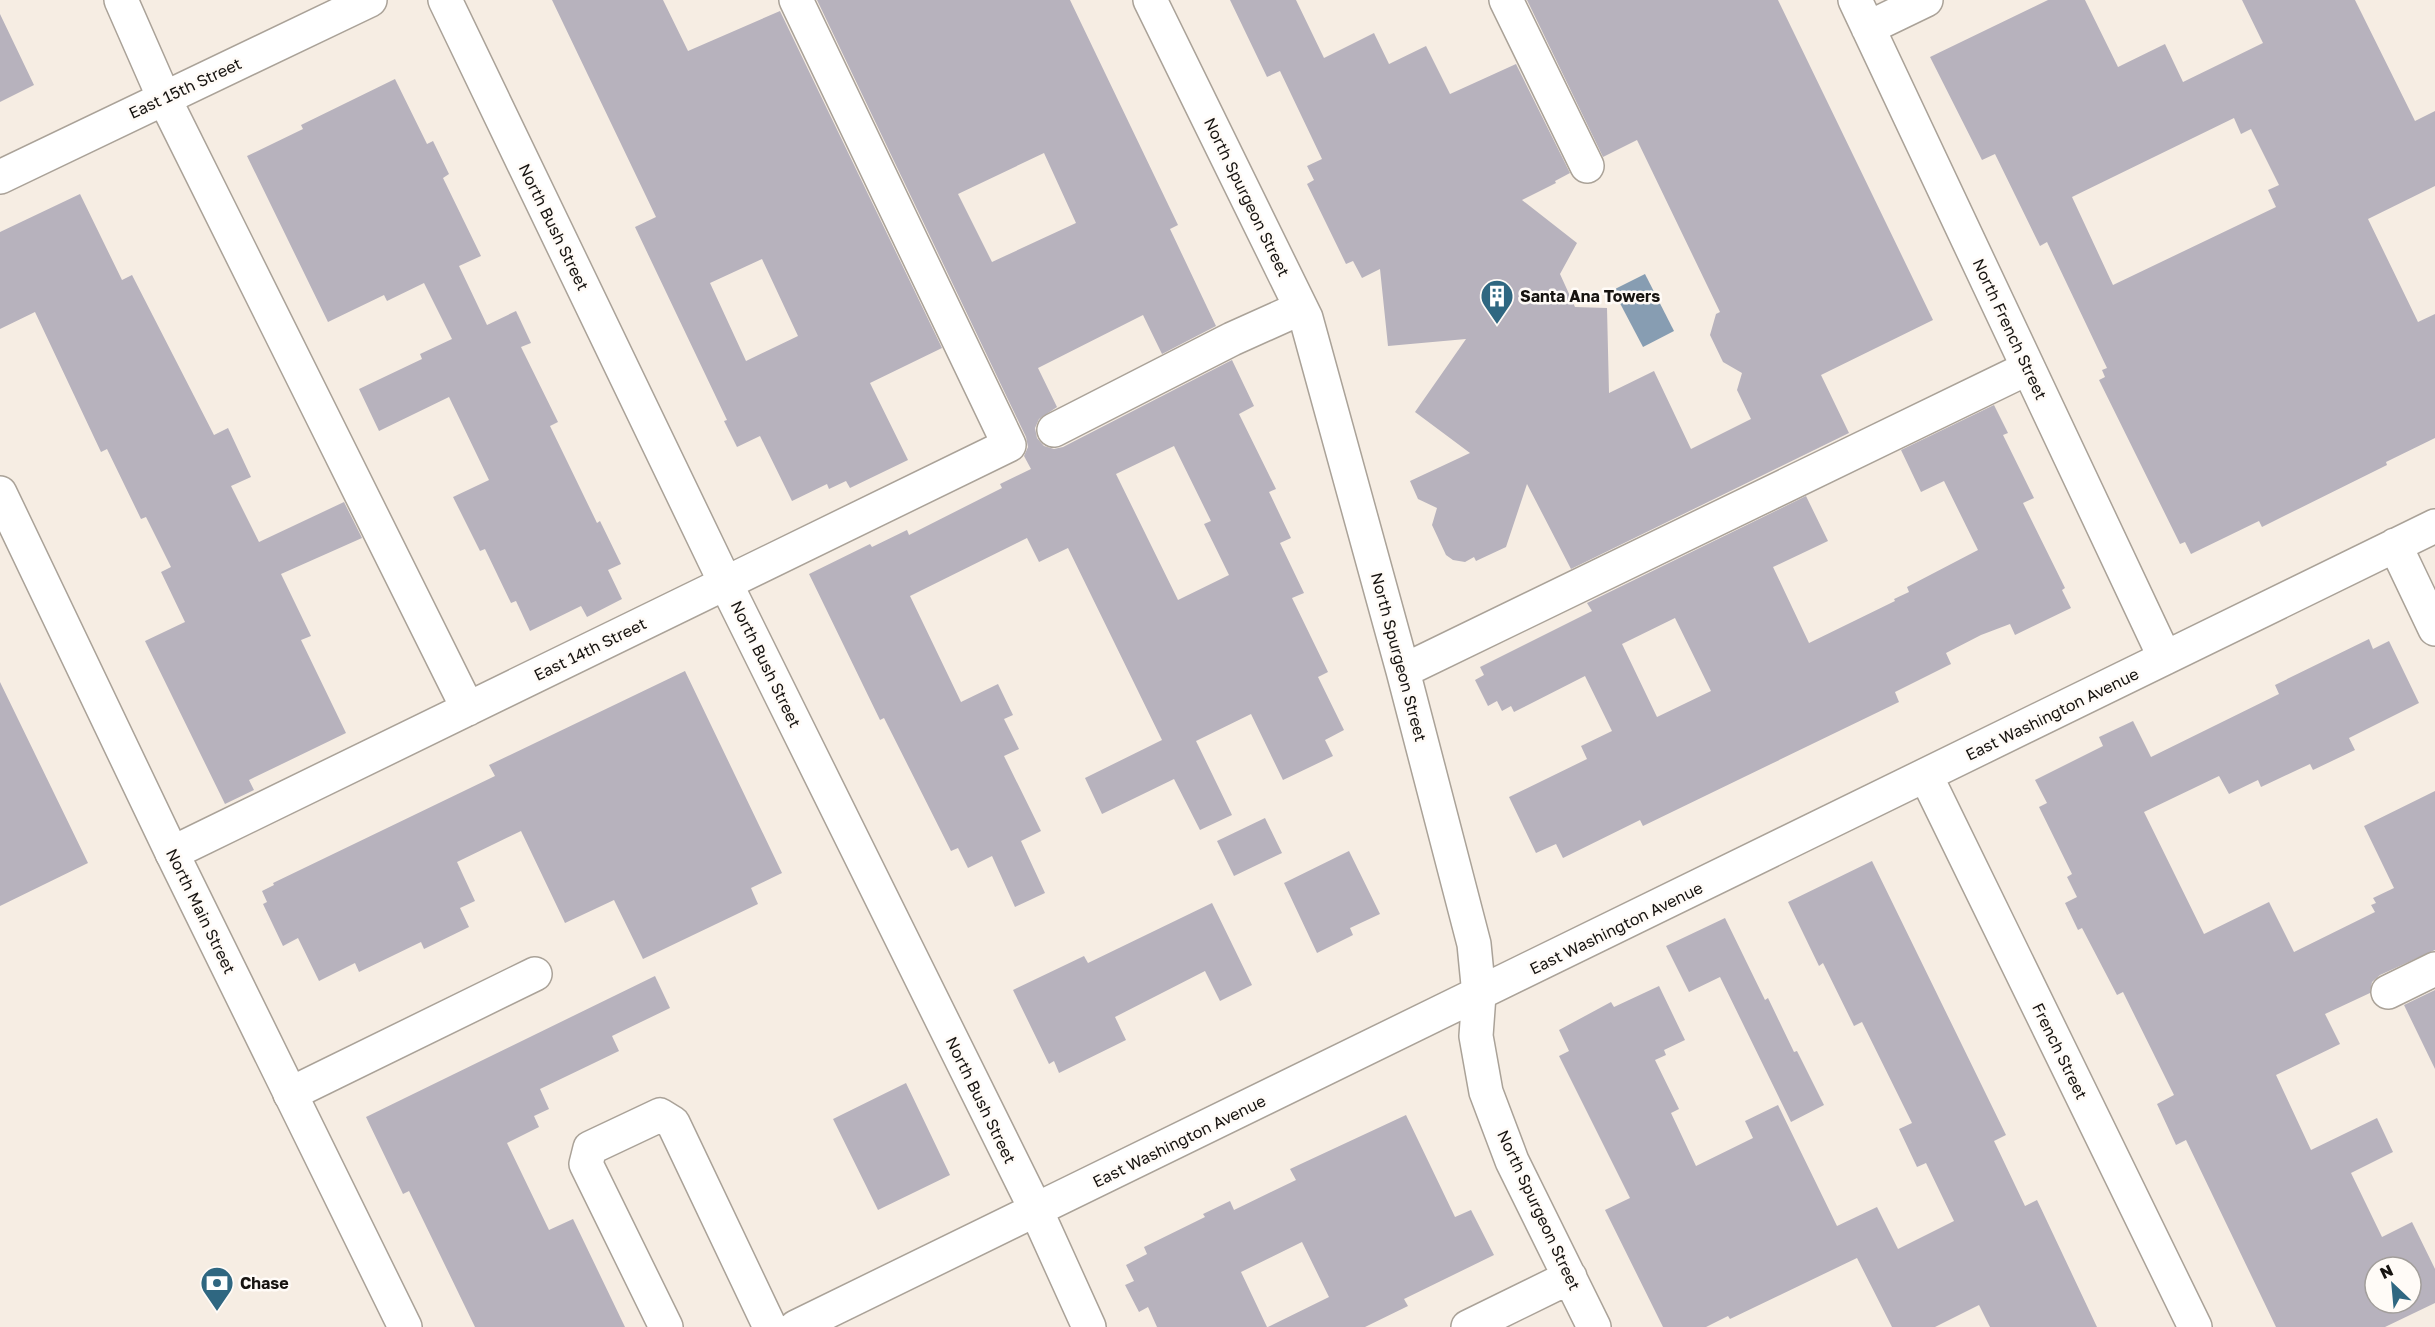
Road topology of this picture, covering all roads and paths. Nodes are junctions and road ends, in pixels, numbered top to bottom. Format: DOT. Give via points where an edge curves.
graph roads {
  1 [pos="121,0"];
  2 [pos="370,0"];
  3 [pos="445,0"];
  4 [pos="796,0"];
  5 [pos="1150,0"];
  6 [pos="1506,0"];
  7 [pos="1926,0"];
  8 [pos="1861,14"];
  9 [pos="164,98"];
  10 [pos="1587,166"];
  11 [pos="0,177"];
  12 [pos="1301,308"];
  13 [pos="2028,368"];
  14 [pos="1054,430"];
  15 [pos="4,513"];
  16 [pos="2435,526"];
  17 [pos="2395,545"];
  18 [pos="725,582"];
  19 [pos="2435,628"];
  20 [pos="2165,658"];
  21 [pos="1403,671"];
  22 [pos="468,709"];
  23 [pos="1926,776"];
  24 [pos="172,854"];
  25 [pos="2435,969"];
  26 [pos="535,974"];
  27 [pos="2388,992"];
  28 [pos="1479,995"];
  29 [pos="290,1094"];
  30 [pos="1036,1210"];
  31 [pos="1570,1277"];
  32 [pos="405,1327"];
  33 [pos="666,1327"];
  34 [pos="770,1327"];
  35 [pos="796,1327"];
  36 [pos="1089,1327"];
  37 [pos="1468,1327"];
  38 [pos="1594,1327"];
  39 [pos="2194,1327"];
  1 -- 9 [label="street"];
  2 -- 9 [label="street, East 15th Street"];
  3 -- 18 [label="street, North Bush Street"];
  4 -- 18 [label="street, East 14th Street" via="1009,446"];
  5 -- 12 [label="street, North Spurgeon Street"];
  6 -- 10 [label="street"];
  7 -- 8 [label="street"];
  8 -- 13 [label="street, North French Street"];
  9 -- 11 [label="street, East 15th Street"];
  9 -- 22 [label="street"];
  12 -- 14 [label="street"];
  12 -- 21 [label="street, North Spurgeon Street"];
  13 -- 20 [label="street, North French Street"];
  13 -- 21 [label="street"];
  15 -- 24 [label="street, North Main Street"];
  16 -- 17 [label="street, East Washington Avenue"];
  17 -- 19 [label="street"];
  17 -- 20 [label="street, East Washington Avenue"];
  18 -- 22 [label="street, East 14th Street"];
  18 -- 30 [label="street, North Bush Street"];
  20 -- 23 [label="street, East Washington Avenue"];
  21 -- 28 [label="street, North Spurgeon Street" via="1474,944"];
  22 -- 24 [label="street, East 14th Street"];
  23 -- 28 [label="street, East Washington Avenue"];
  23 -- 39 [label="street, French Street"];
  24 -- 29 [label="street, North Main Street"];
  25 -- 27 [label="street"];
  26 -- 29 [label="street"];
  28 -- 30 [label="street, East Washington Avenue"];
  28 -- 31 [label="street, North Spurgeon Street" via="1476,1036 1486,1092 1512,1161"];
  29 -- 32 [label="street, North Main Street"];
  30 -- 35 [label="street, East Washington Avenue"];
  30 -- 36 [label="street, North Bush Street"];
  31 -- 37 [label="street"];
  31 -- 38 [label="street, North Spurgeon Street"];
  33 -- 34 [label="street" via="586,1164 590,1148 660,1115 673,1123"];
}
